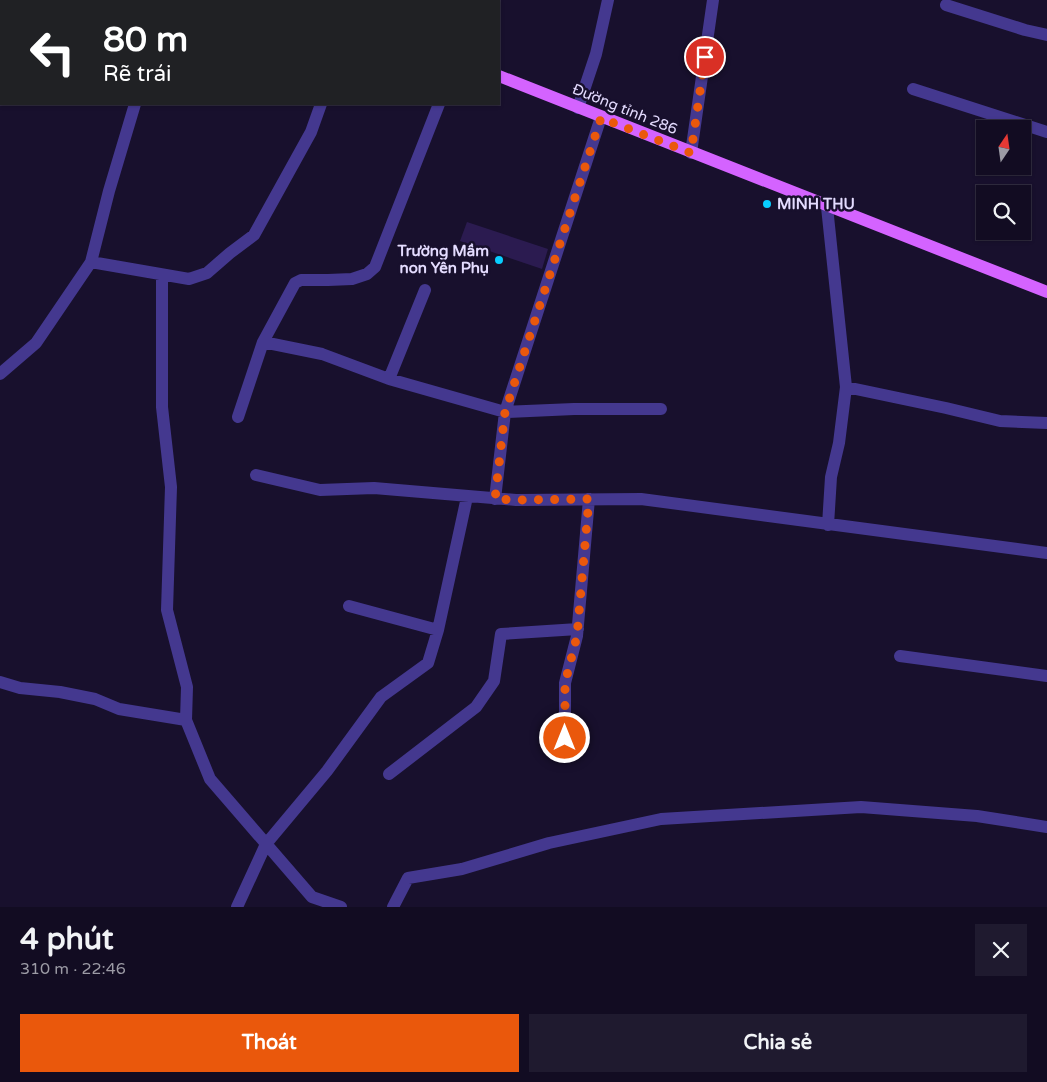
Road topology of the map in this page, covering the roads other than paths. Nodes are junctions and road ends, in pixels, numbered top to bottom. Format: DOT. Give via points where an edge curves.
graph roads {
  1 [pos="608,0"];
  2 [pos="713,0"];
  3 [pos="946,5"];
  4 [pos="1047,35"];
  5 [pos="500,76"];
  6 [pos="914,89"];
  7 [pos="135,105"];
  8 [pos="321,105"];
  9 [pos="439,105"];
  10 [pos="578,108"];
  11 [pos="601,118"];
  12 [pos="1047,132"];
  13 [pos="691,153"];
  14 [pos="827,207"];
  15 [pos="91,262"];
  16 [pos="162,275"];
  17 [pos="425,290"];
  18 [pos="1047,292"];
  19 [pos="263,342"];
  20 [pos="0,374"];
  21 [pos="389,379"];
  22 [pos="846,387"];
  23 [pos="661,409"];
  24 [pos="505,412"];
  25 [pos="238,417"];
  26 [pos="1047,423"];
  27 [pos="256,475"];
  28 [pos="467,497"];
  29 [pos="495,499"];
  30 [pos="589,499"];
  31 [pos="828,524"];
  32 [pos="1047,553"];
  33 [pos="349,606"];
  34 [pos="578,629"];
  35 [pos="438,630"];
  36 [pos="900,656"];
  37 [pos="1047,676"];
  38 [pos="0,682"];
  39 [pos="186,720"];
  40 [pos="565,756"];
  41 [pos="389,774"];
  42 [pos="1047,827"];
  43 [pos="266,844"];
  44 [pos="237,907"];
  45 [pos="341,907"];
  46 [pos="393,907"];
  1 -- 10 [label="street" via="596,54"];
  2 -- 13 [label="street"];
  3 -- 4 [label="street"];
  5 -- 10 [label="main road, Đường tỉnh 286"];
  6 -- 12 [label="street"];
  7 -- 15 [label="street"];
  8 -- 16 [label="street" via="311,132 254,235 207,274 189,279"];
  9 -- 19 [label="street" via="374,267 367,274 352,279 301,280 295,283"];
  10 -- 11 [label="main road, Đường tỉnh 286"];
  11 -- 13 [label="main road, Đường tỉnh 286"];
  11 -- 24 [label="street"];
  13 -- 14 [label="main road, Đường tỉnh 286"];
  14 -- 18 [label="main road, Đường tỉnh 286"];
  14 -- 22 [label="street"];
  15 -- 16 [label="street"];
  15 -- 20 [label="street" via="36,344"];
  16 -- 39 [label="street" via="162,407 171,487 166,610 187,687"];
  17 -- 21 [label="street"];
  19 -- 21 [label="street" via="322,354"];
  19 -- 25 [label="street"];
  21 -- 24 [label="street"];
  22 -- 26 [label="street" via="1000,421"];
  22 -- 31 [label="street" via="840,443 831,478"];
  23 -- 24 [label="street"];
  24 -- 29 [label="street"];
  27 -- 28 [label="street" via="320,490 374,488"];
  28 -- 29 [label="street"];
  28 -- 35 [label="street"];
  29 -- 30 [label="street"];
  30 -- 31 [label="street" via="641,499"];
  30 -- 34 [label="street"];
  31 -- 32 [label="street"];
  33 -- 35 [label="street"];
  34 -- 40 [label="street" via="565,683"];
  34 -- 41 [label="street" via="501,634 494,682 476,707"];
  35 -- 43 [label="street" via="428,663 381,697 328,771"];
  36 -- 37 [label="street"];
  38 -- 39 [label="street" via="95,699 119,709"];
  39 -- 43 [label="street" via="210,779"];
  42 -- 46 [label="street" via="977,816 861,807 661,819 549,844 462,869 408,878"];
  43 -- 44 [label="street"];
  43 -- 45 [label="street" via="312,897"];
}
